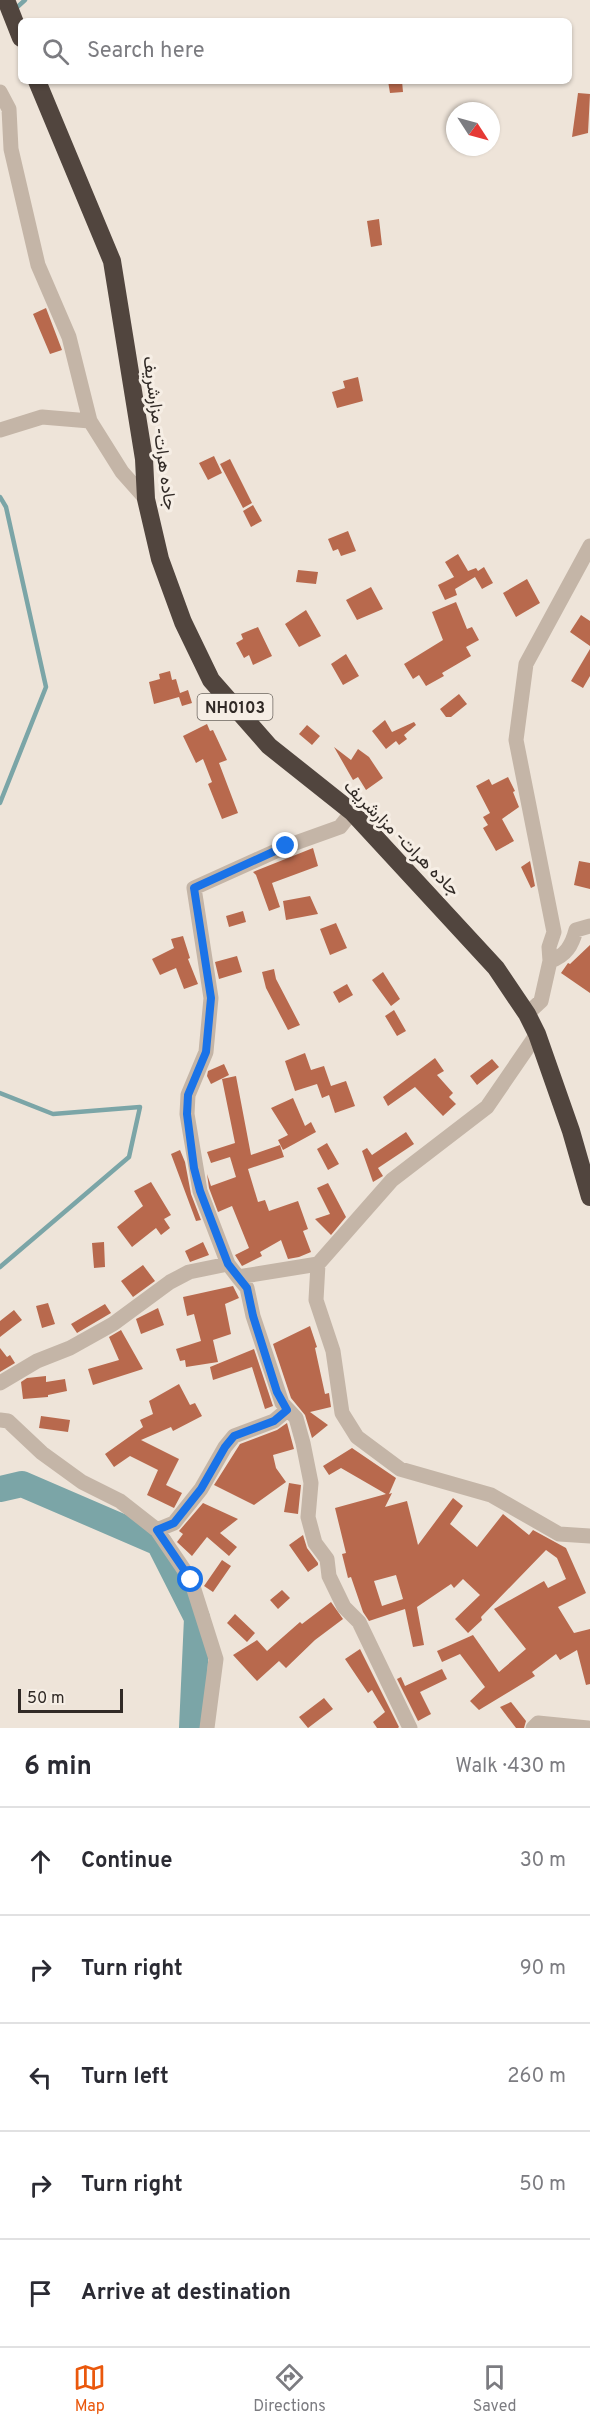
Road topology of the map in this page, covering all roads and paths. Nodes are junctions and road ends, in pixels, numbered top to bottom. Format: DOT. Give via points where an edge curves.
graph roads {
  1 [pos="6,0"];
  2 [pos="18,30"];
  3 [pos="38,84"];
  4 [pos="0,92"];
  5 [pos="90,421"];
  6 [pos="0,430"];
  7 [pos="146,499"];
  8 [pos="590,546"];
  9 [pos="352,812"];
  10 [pos="590,926"];
  11 [pos="550,961"];
  12 [pos="527,1014"];
  13 [pos="537,1034"];
  14 [pos="590,1197"];
  15 [pos="318,1263"];
  16 [pos="228,1264"];
  17 [pos="238,1277"];
  18 [pos="0,1383"];
  19 [pos="287,1410"];
  20 [pos="0,1420"];
  21 [pos="157,1530"];
  22 [pos="590,1536"];
  23 [pos="207,1728"];
  24 [pos="410,1728"];
  25 [pos="533,1728"];
  26 [pos="588,1728"];
  1 -- 2 [label="highway"];
  3 -- 7 [label="highway, جاده هرات- مزارشریف / NH0103" via="112,261 144,459"];
  4 -- 5 [label="street" via="9,109 11,149 38,265 69,338"];
  5 -- 6 [label="street" via="42,417"];
  5 -- 7 [label="street" via="122,472"];
  7 -- 9 [label="highway, جاده هرات- مزارشریف / NH0103" via="160,559 179,612 212,680 269,746"];
  8 -- 11 [label="street" via="526,664 516,740 554,932"];
  9 -- 12 [label="highway, جاده هرات- مزارشریف / NH0103" via="496,968"];
  9 -- 16 [label="street" via="340,827 286,846 194,888 211,998 206,1052 188,1095 187,1114 200,1191"];
  10 -- 11 [label="street" via="576,930 562,957"];
  11 -- 12 [label="street" via="541,1001"];
  12 -- 13 [label="highway, جاده هرات- مزارشریف / NH0103"];
  13 -- 14 [label="highway, جاده هرات- مزارشریف / NH0103"];
  13 -- 15 [label="street" via="487,1107 392,1180"];
  15 -- 17 [label="street"];
  15 -- 22 [label="street" via="316,1300 333,1351 342,1413 357,1437 400,1469 490,1495 559,1533"];
  16 -- 17 [label="street"];
  16 -- 18 [label="street" via="189,1272 113,1324"];
  17 -- 19 [label="street" via="247,1288 277,1392"];
  19 -- 21 [label="street" via="274,1421 234,1436 174,1523"];
  19 -- 24 [label="street" via="296,1418 303,1443 311,1483 308,1517 315,1543 327,1559 329,1576 344,1607 359,1622"];
  20 -- 21 [label="street" via="8,1421 42,1453 82,1482 120,1501"];
  21 -- 23 [label="street" via="191,1580 216,1659"];
  25 -- 26 [label="street" via="538,1723"];
}
